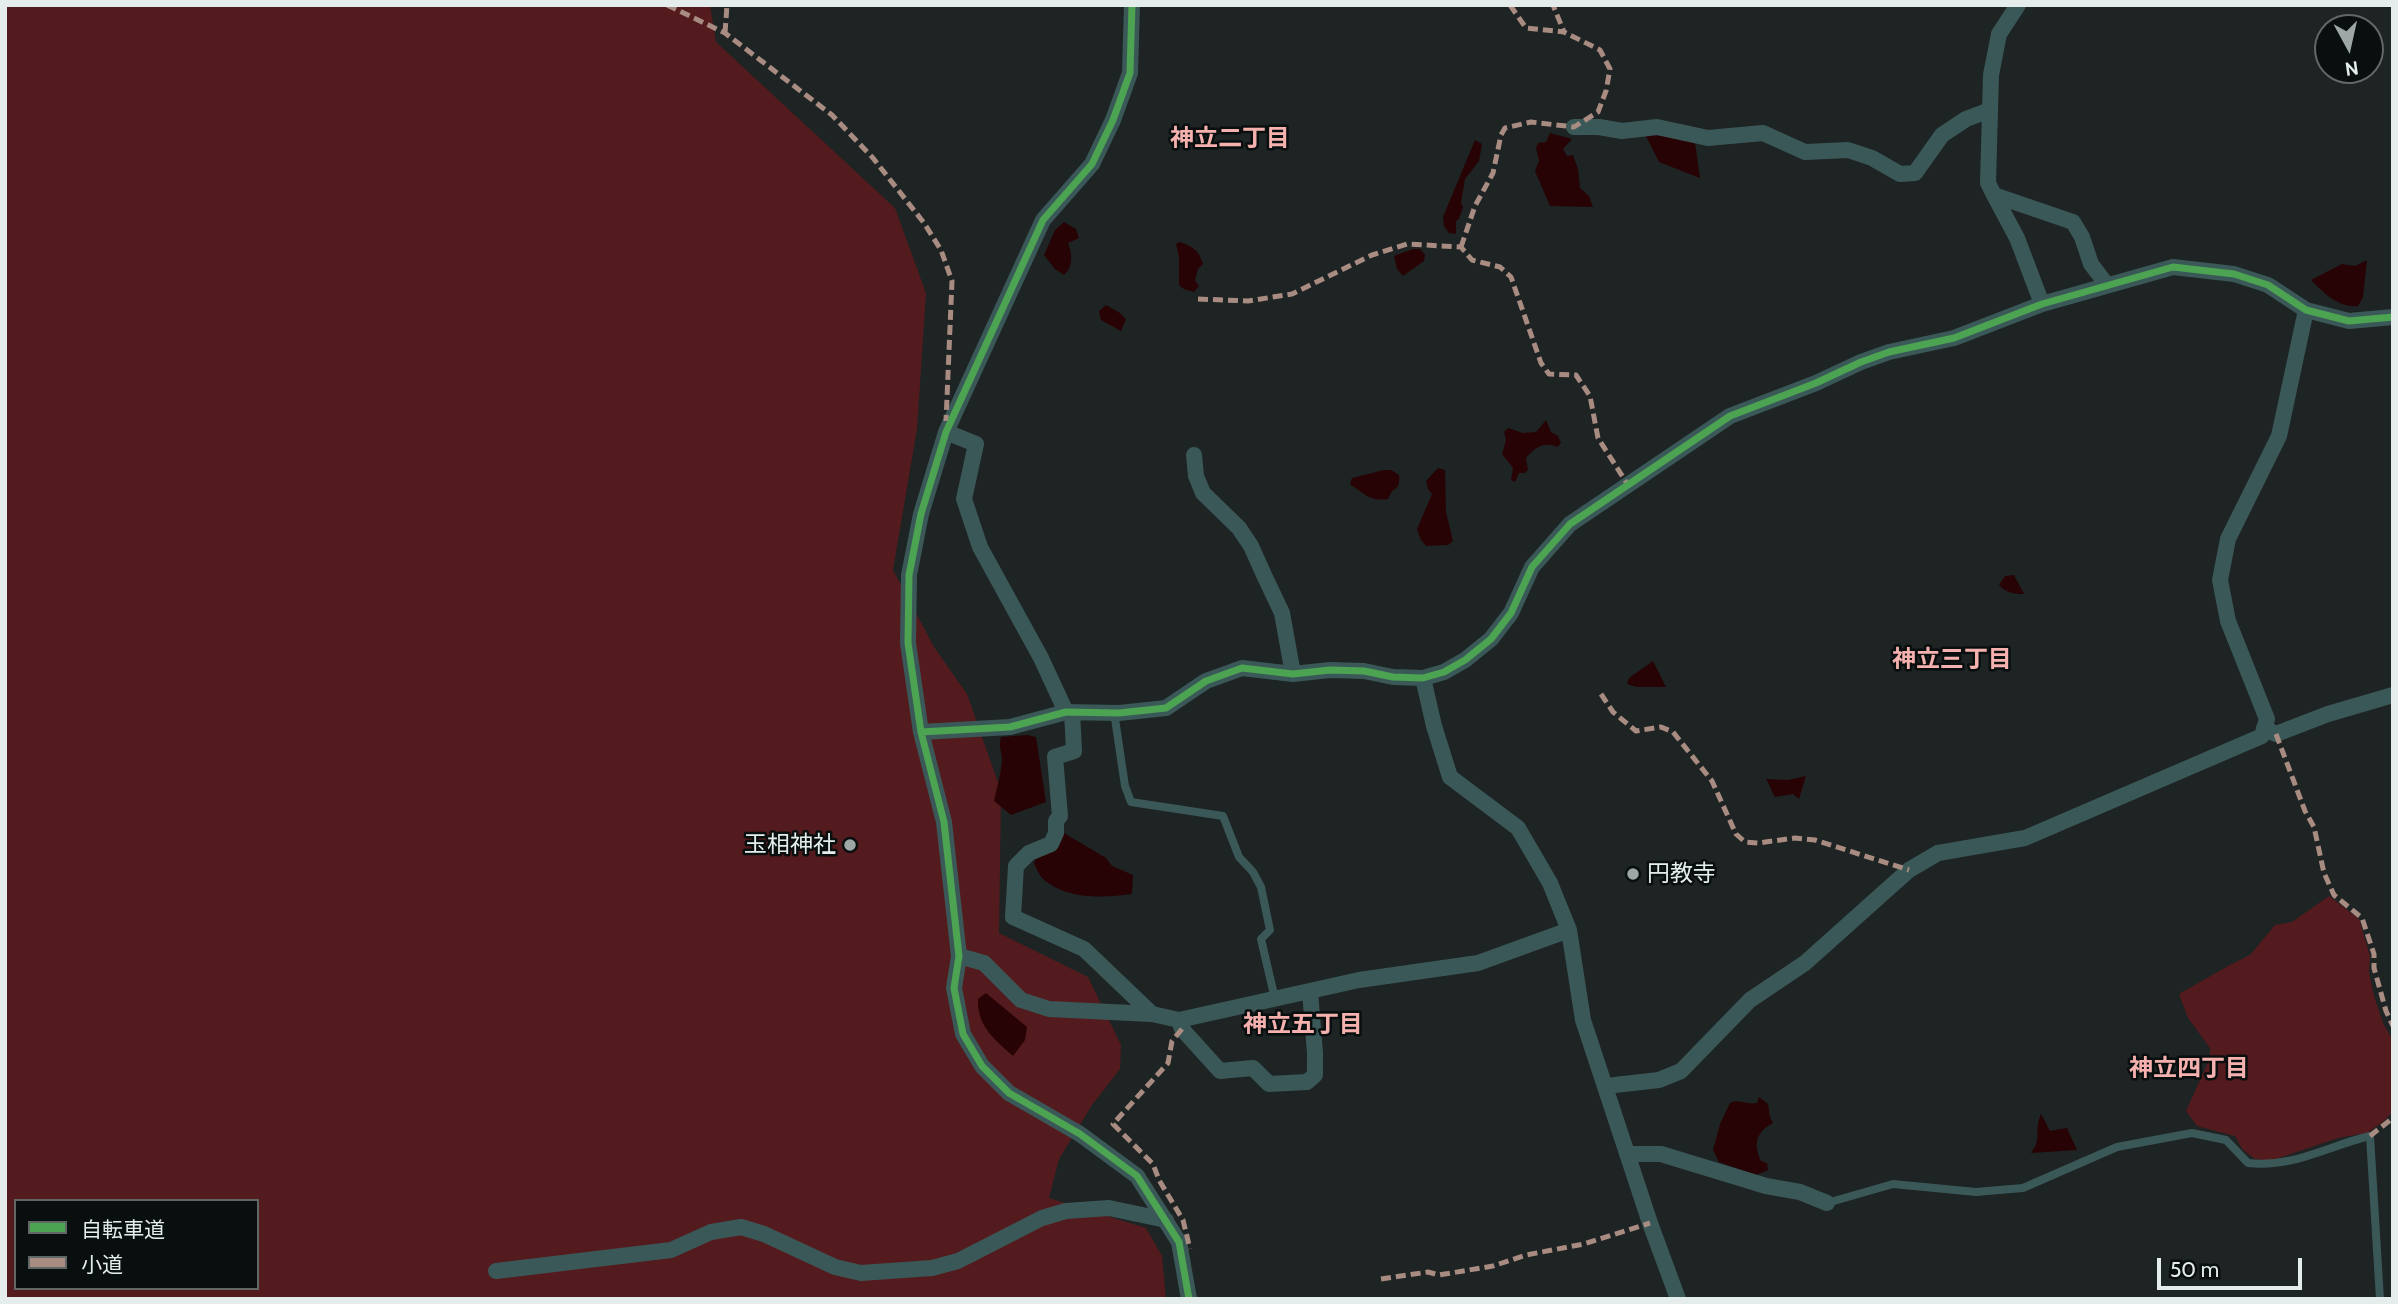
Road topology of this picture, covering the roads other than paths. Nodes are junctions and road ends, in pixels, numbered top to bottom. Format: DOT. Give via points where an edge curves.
graph roads {
  1 [pos="1132,5"];
  2 [pos="2018,5"];
  3 [pos="1990,110"];
  4 [pos="1574,128"];
  5 [pos="1994,195"];
  6 [pos="2107,285"];
  7 [pos="2042,304"];
  8 [pos="2306,310"];
  9 [pos="2393,317"];
  10 [pos="946,432"];
  11 [pos="1194,455"];
  12 [pos="1293,674"];
  13 [pos="1423,678"];
  14 [pos="2393,695"];
  15 [pos="1069,712"];
  16 [pos="1114,712"];
  17 [pos="2264,728"];
  18 [pos="921,732"];
  19 [pos="1569,930"];
  20 [pos="959,956"];
  21 [pos="1310,992"];
  22 [pos="1275,999"];
  23 [pos="1152,1014"];
  24 [pos="1180,1020"];
  25 [pos="1606,1086"];
  26 [pos="1627,1154"];
  27 [pos="1827,1203"];
  28 [pos="1166,1220"];
  29 [pos="496,1271"];
  30 [pos="1189,1299"];
  31 [pos="1678,1299"];
  32 [pos="2380,1299"];
  1 -- 10 [label="street" via="1130,73 1113,120 1092,164 1043,220"];
  2 -- 3 [label="street" via="1999,34"];
  3 -- 4 [label="street" via="1942,135 1914,173 1900,174 1848,150 1805,152 1763,134 1708,138 1657,127 1622,131"];
  3 -- 5 [label="street" via="1988,183"];
  5 -- 6 [label="street" via="2073,222 2091,264"];
  5 -- 7 [label="street" via="2017,238"];
  6 -- 7 [label="street"];
  6 -- 8 [label="street" via="2173,267 2234,274 2268,285"];
  7 -- 13 [label="street" via="1954,338 1889,352 1730,416 1570,524 1532,567 1511,614 1491,639 1465,660"];
  8 -- 9 [label="street" via="2349,321"];
  8 -- 17 [label="street" via="2279,436 2228,539 2220,580 2228,621 2267,719"];
  10 -- 15 [label="street" via="976,444 964,499 980,547"];
  10 -- 18 [label="street" via="921,514 909,575 908,643"];
  11 -- 12 [label="street" via="1203,494 1251,546 1282,613"];
  12 -- 13 [label="street" via="1364,671"];
  12 -- 16 [label="street" via="1242,668 1206,681 1166,708"];
  13 -- 19 [label="street" via="1450,777 1518,828 1550,883"];
  14 -- 17 [label="street" via="2276,733"];
  15 -- 16 [label="street"];
  15 -- 18 [label="street" via="1010,727"];
  15 -- 23 [label="street" via="1074,751 1055,757 1060,816 1056,833 1051,844 1028,853 1016,866 1013,917 1084,949"];
  16 -- 22 [label="lane" via="1131,802 1223,817 1239,857 1261,887 1270,930 1261,939"];
  17 -- 25 [label="street" via="2262,736 2025,838 1938,853 1909,870 1805,963 1750,1000 1681,1070 1658,1080"];
  18 -- 20 [label="street" via="944,822"];
  19 -- 21 [label="street" via="1478,963"];
  19 -- 25 [label="street" via="1583,1020"];
  20 -- 23 [label="street" via="984,963 1021,1000 1049,1009"];
  20 -- 28 [label="street" via="954,988 963,1034 982,1066 1009,1093 1080,1134 1137,1176"];
  21 -- 22 [label="street"];
  21 -- 24 [label="street" via="1315,1075 1307,1082 1269,1084 1253,1068 1220,1070 1181,1029"];
  22 -- 24 [label="street"];
  23 -- 24 [label="street"];
  25 -- 26 [label="street"];
  26 -- 27 [label="street" via="1661,1154"];
  26 -- 31 [label="street"];
  27 -- 32 [label="lane" via="1893,1184 1976,1192 2023,1188 2117,1147 2192,1133 2226,1140 2248,1163 2267,1165 2316,1155 2370,1136"];
  28 -- 29 [label="street" via="1109,1208 1066,1211 1042,1217 958,1261 932,1268 861,1273 835,1268 741,1227 710,1232 671,1250"];
  28 -- 30 [label="street" via="1179,1241"];
}
